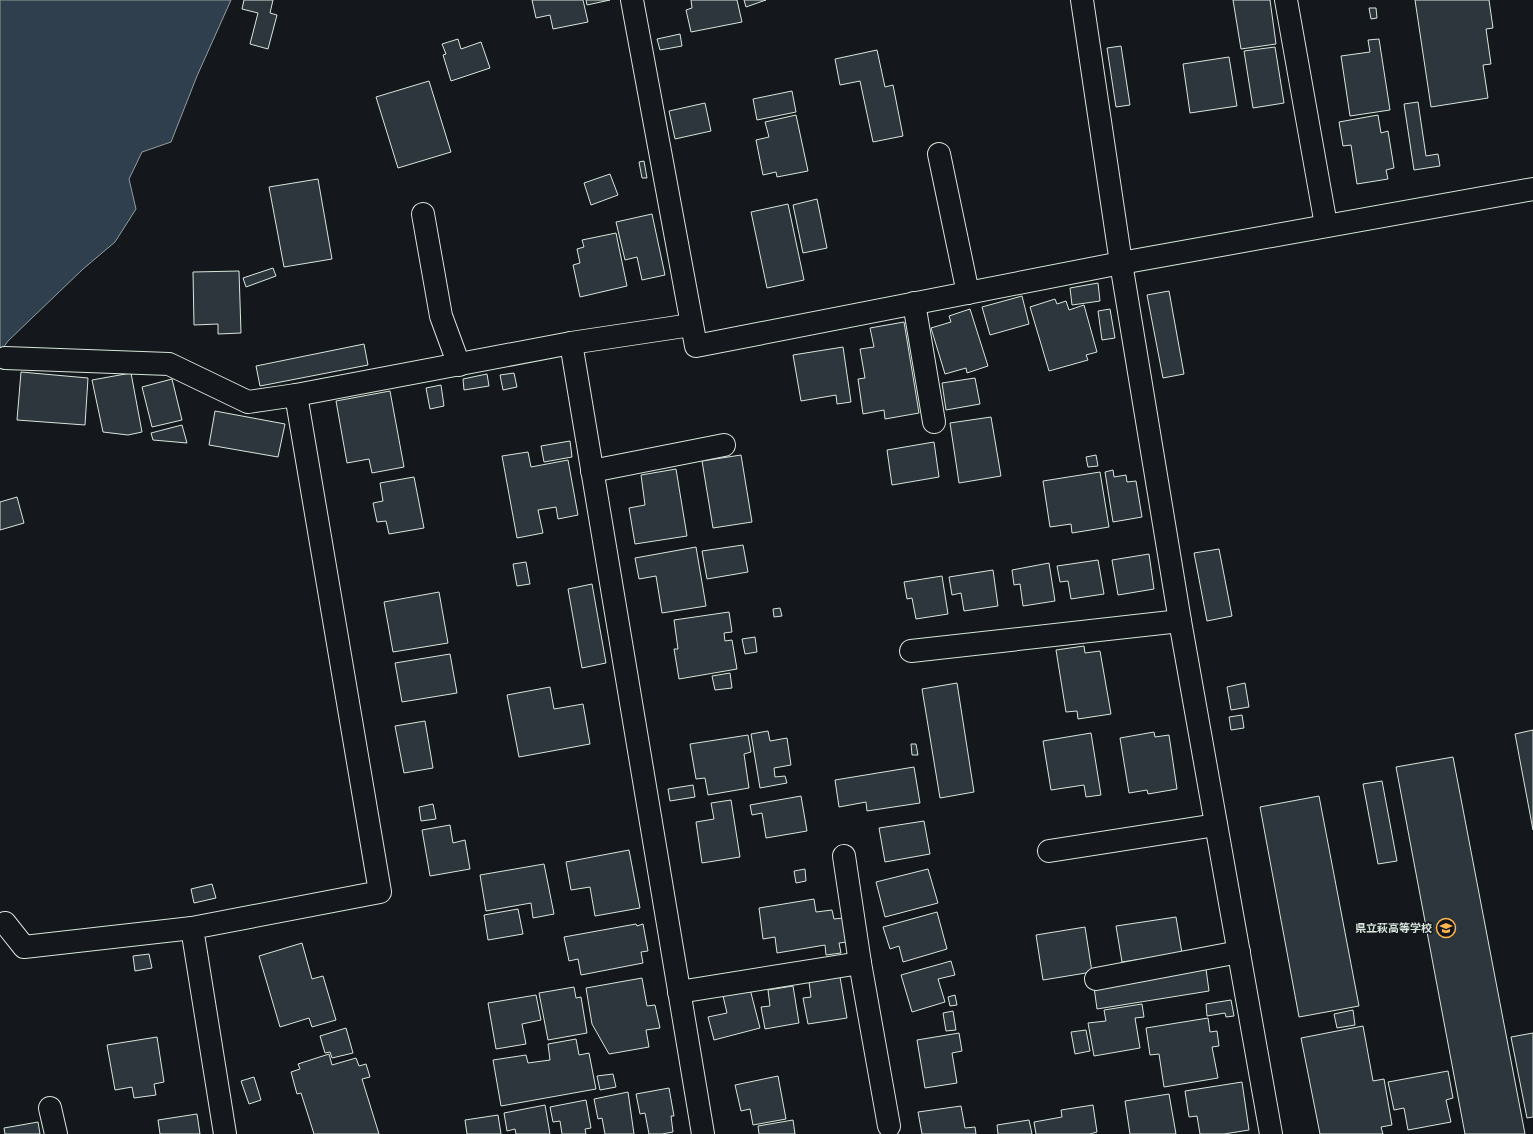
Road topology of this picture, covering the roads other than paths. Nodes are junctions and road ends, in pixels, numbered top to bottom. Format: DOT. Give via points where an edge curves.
graph roads {
  1 [pos="632,0"];
  2 [pos="1082,0"];
  3 [pos="1286,0"];
  4 [pos="939,154"];
  5 [pos="1533,189"];
  6 [pos="422,214"];
  7 [pos="1326,225"];
  8 [pos="1121,263"];
  9 [pos="968,293"];
  10 [pos="914,303"];
  11 [pos="691,325"];
  12 [pos="571,343"];
  13 [pos="5,358"];
  14 [pos="458,365"];
  15 [pos="296,395"];
  16 [pos="934,422"];
  17 [pos="724,444"];
  18 [pos="592,471"];
  19 [pos="1180,621"];
  20 [pos="911,652"];
  21 [pos="1216,825"];
  22 [pos="1049,851"];
  23 [pos="844,856"];
  24 [pos="5,923"];
  25 [pos="192,928"];
  26 [pos="1239,952"];
  27 [pos="860,963"];
  28 [pos="1096,979"];
  29 [pos="679,992"];
  30 [pos="50,1108"];
  31 [pos="889,1126"];
  32 [pos="56,1134"];
  33 [pos="225,1134"];
  34 [pos="703,1134"];
  35 [pos="1272,1134"];
  1 -- 11 [label="street"];
  2 -- 8 [label="street"];
  3 -- 7 [label="street"];
  4 -- 9 [label="street"];
  5 -- 7 [label="street"];
  6 -- 14 [label="street" via="441,316"];
  7 -- 8 [label="street"];
  8 -- 9 [label="street"];
  8 -- 19 [label="street"];
  9 -- 10 [label="street"];
  10 -- 11 [label="street" via="696,346"];
  10 -- 16 [label="street"];
  11 -- 12 [label="street"];
  12 -- 14 [label="street"];
  12 -- 18 [label="street"];
  13 -- 15 [label="street" via="169,364 248,402"];
  14 -- 15 [label="street"];
  15 -- 25 [label="street" via="380,892"];
  17 -- 18 [label="street"];
  18 -- 29 [label="street"];
  19 -- 20 [label="street"];
  19 -- 21 [label="street"];
  21 -- 22 [label="street"];
  21 -- 26 [label="street"];
  23 -- 27 [label="street"];
  24 -- 25 [label="street" via="24,947"];
  25 -- 33 [label="street"];
  26 -- 28 [label="street"];
  26 -- 35 [label="street"];
  27 -- 29 [label="street"];
  27 -- 31 [label="street"];
  29 -- 34 [label="street"];
  30 -- 32 [label="street"];
}
